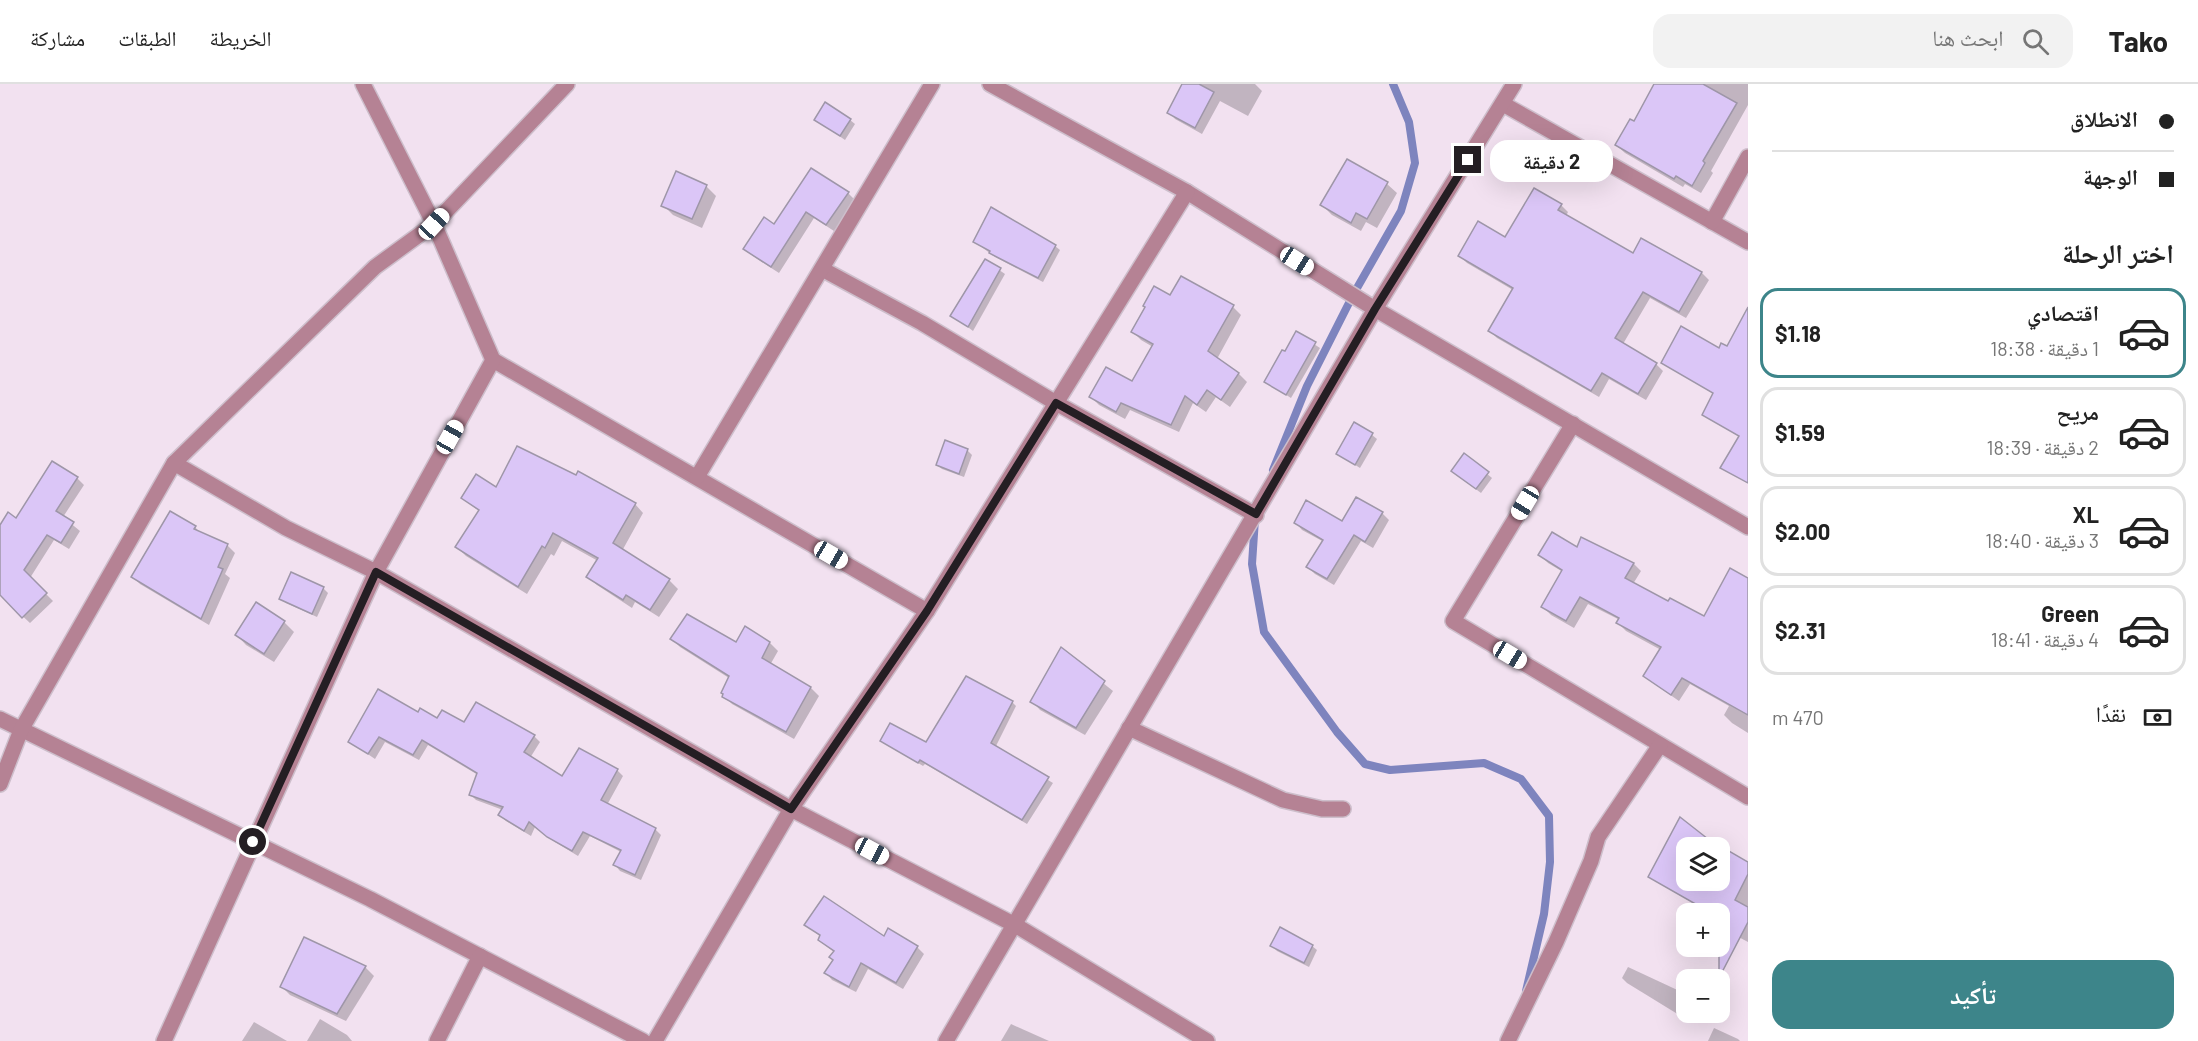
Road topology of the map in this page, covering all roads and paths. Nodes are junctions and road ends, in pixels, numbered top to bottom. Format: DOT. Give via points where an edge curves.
graph roads {
  1 [pos="363,84"];
  2 [pos="567,84"];
  3 [pos="932,84"];
  4 [pos="990,84"];
  5 [pos="1514,84"];
  6 [pos="1503,104"];
  7 [pos="1748,157"];
  8 [pos="1187,192"];
  9 [pos="1712,222"];
  10 [pos="434,224"];
  11 [pos="1748,242"];
  12 [pos="822,269"];
  13 [pos="1375,309"];
  14 [pos="493,360"];
  15 [pos="1056,403"];
  16 [pos="1573,424"];
  17 [pos="174,463"];
  18 [pos="698,477"];
  19 [pos="1256,514"];
  20 [pos="1748,527"];
  21 [pos="376,572"];
  22 [pos="927,611"];
  23 [pos="0,719"];
  24 [pos="1129,728"];
  25 [pos="21,730"];
  26 [pos="1660,745"];
  27 [pos="0,784"];
  28 [pos="1748,797"];
  29 [pos="791,809"];
  30 [pos="1343,809"];
  31 [pos="253,842"];
  32 [pos="1014,925"];
  33 [pos="480,956"];
  34 [pos="164,1041"];
  35 [pos="437,1041"];
  36 [pos="643,1041"];
  37 [pos="655,1041"];
  38 [pos="946,1041"];
  39 [pos="1207,1041"];
  40 [pos="1508,1041"];
  1 -- 10 [label="street"];
  2 -- 10 [label="street"];
  3 -- 12 [label="street"];
  4 -- 8 [label="street"];
  5 -- 6 [label="street"];
  6 -- 9 [label="street"];
  6 -- 13 [label="street"];
  7 -- 9 [label="street"];
  8 -- 13 [label="street"];
  8 -- 15 [label="street"];
  9 -- 11 [label="street"];
  10 -- 14 [label="street"];
  10 -- 17 [label="street" via="375,267"];
  12 -- 15 [label="street"];
  12 -- 18 [label="street"];
  13 -- 16 [label="street"];
  13 -- 19 [label="street"];
  14 -- 18 [label="street"];
  14 -- 21 [label="street"];
  15 -- 19 [label="street"];
  15 -- 22 [label="street"];
  16 -- 20 [label="street"];
  16 -- 26 [label="street" via="1454,621"];
  17 -- 21 [label="street" via="286,528"];
  17 -- 25 [label="street"];
  18 -- 22 [label="street"];
  19 -- 24 [label="street"];
  21 -- 29 [label="street"];
  21 -- 31 [label="street"];
  22 -- 29 [label="street"];
  23 -- 25 [label="street"];
  24 -- 30 [label="street" via="1283,800 1322,809"];
  24 -- 32 [label="street"];
  25 -- 27 [label="street"];
  25 -- 31 [label="street"];
  26 -- 28 [label="street"];
  26 -- 40 [label="street" via="1598,837 1556,942"];
  29 -- 32 [label="street"];
  29 -- 37 [label="street"];
  31 -- 33 [label="street"];
  31 -- 34 [label="street"];
  32 -- 38 [label="street"];
  32 -- 39 [label="street"];
  33 -- 35 [label="street"];
  33 -- 36 [label="street"];
}
